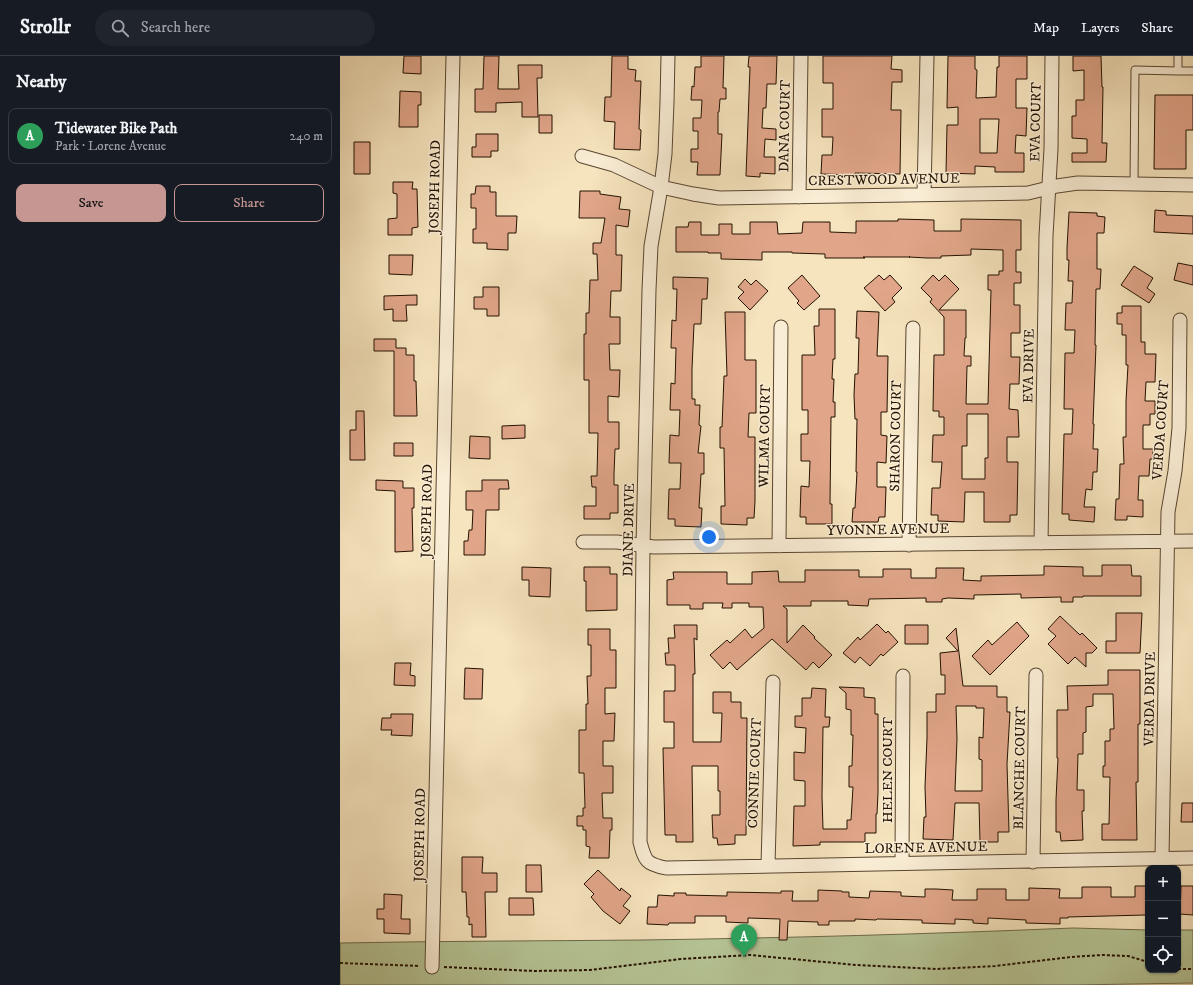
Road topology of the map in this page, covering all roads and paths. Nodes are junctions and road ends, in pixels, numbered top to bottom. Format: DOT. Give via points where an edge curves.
graph roads {
  1 [pos="452,56"];
  2 [pos="668,56"];
  3 [pos="801,56"];
  4 [pos="926,56"];
  5 [pos="1052,56"];
  6 [pos="1178,56"];
  7 [pos="1178,71"];
  8 [pos="1193,71"];
  9 [pos="582,156"];
  10 [pos="1134,184"];
  11 [pos="1193,185"];
  12 [pos="661,187"];
  13 [pos="1049,189"];
  14 [pos="924,194"];
  15 [pos="799,197"];
  16 [pos="1180,320"];
  17 [pos="781,327"];
  18 [pos="913,328"];
  19 [pos="1193,541"];
  20 [pos="583,542"];
  21 [pos="1167,542"];
  22 [pos="1041,543"];
  23 [pos="909,545"];
  24 [pos="644,546"];
  25 [pos="779,546"];
  26 [pos="1036,675"];
  27 [pos="903,676"];
  28 [pos="773,682"];
  29 [pos="1162,858"];
  30 [pos="1193,858"];
  31 [pos="1033,862"];
  32 [pos="902,863"];
  33 [pos="659,866"];
  34 [pos="768,866"];
  35 [pos="1145,961"];
  36 [pos="340,963"];
  37 [pos="432,967"];
  38 [pos="1193,969"];
  39 [pos="1181,970"];
  1 -- 37 [label="street, JOSEPH ROAD"];
  2 -- 12 [label="street, DIANE DRIVE" via="668,102"];
  3 -- 15 [label="street, DANA COURT"];
  4 -- 14 [label="street"];
  5 -- 13 [label="street, EVA COURT"];
  6 -- 7 [label="lane"];
  7 -- 8 [label="lane"];
  7 -- 10 [label="lane" via="1135,70"];
  9 -- 12 [label="street, CRESTWOOD AVENUE" via="614,165"];
  10 -- 11 [label="street, CRESTWOOD AVENUE"];
  10 -- 13 [label="street, CRESTWOOD AVENUE" via="1078,183"];
  12 -- 15 [label="street, CRESTWOOD AVENUE" via="719,198"];
  12 -- 24 [label="street, DIANE DRIVE" via="650,254"];
  13 -- 14 [label="street, CRESTWOOD AVENUE" via="1028,193"];
  13 -- 22 [label="street, EVA DRIVE"];
  14 -- 15 [label="street, CRESTWOOD AVENUE"];
  16 -- 21 [label="street, VERDA COURT" via="1179,428 1168,512"];
  17 -- 25 [label="street, WILMA COURT"];
  18 -- 23 [label="street, SHARON COURT"];
  19 -- 21 [label="street, YVONNE AVENUE"];
  20 -- 24 [label="street, YVONNE AVENUE" via="618,542"];
  21 -- 22 [label="street, YVONNE AVENUE"];
  21 -- 29 [label="street, VERDA DRIVE"];
  22 -- 23 [label="street, YVONNE AVENUE"];
  23 -- 25 [label="street, YVONNE AVENUE"];
  24 -- 25 [label="street, YVONNE AVENUE"];
  24 -- 33 [label="street, DIANE DRIVE" via="640,842 647,861"];
  26 -- 31 [label="street, BLANCHE COURT"];
  27 -- 32 [label="street, HELEN COURT"];
  28 -- 34 [label="street, CONNIE COURT"];
  29 -- 30 [label="street, LORENE AVENUE"];
  29 -- 31 [label="street, LORENE AVENUE"];
  31 -- 32 [label="street, LORENE AVENUE"];
  32 -- 34 [label="street, LORENE AVENUE"];
  33 -- 34 [label="street, LORENE AVENUE"];
  35 -- 37 [label="path" via="1128,956 1102,955 937,969 856,965 750,955 681,959 590,970 535,971"];
  36 -- 37 [label="path"];
  38 -- 39 [label="path"];
}
